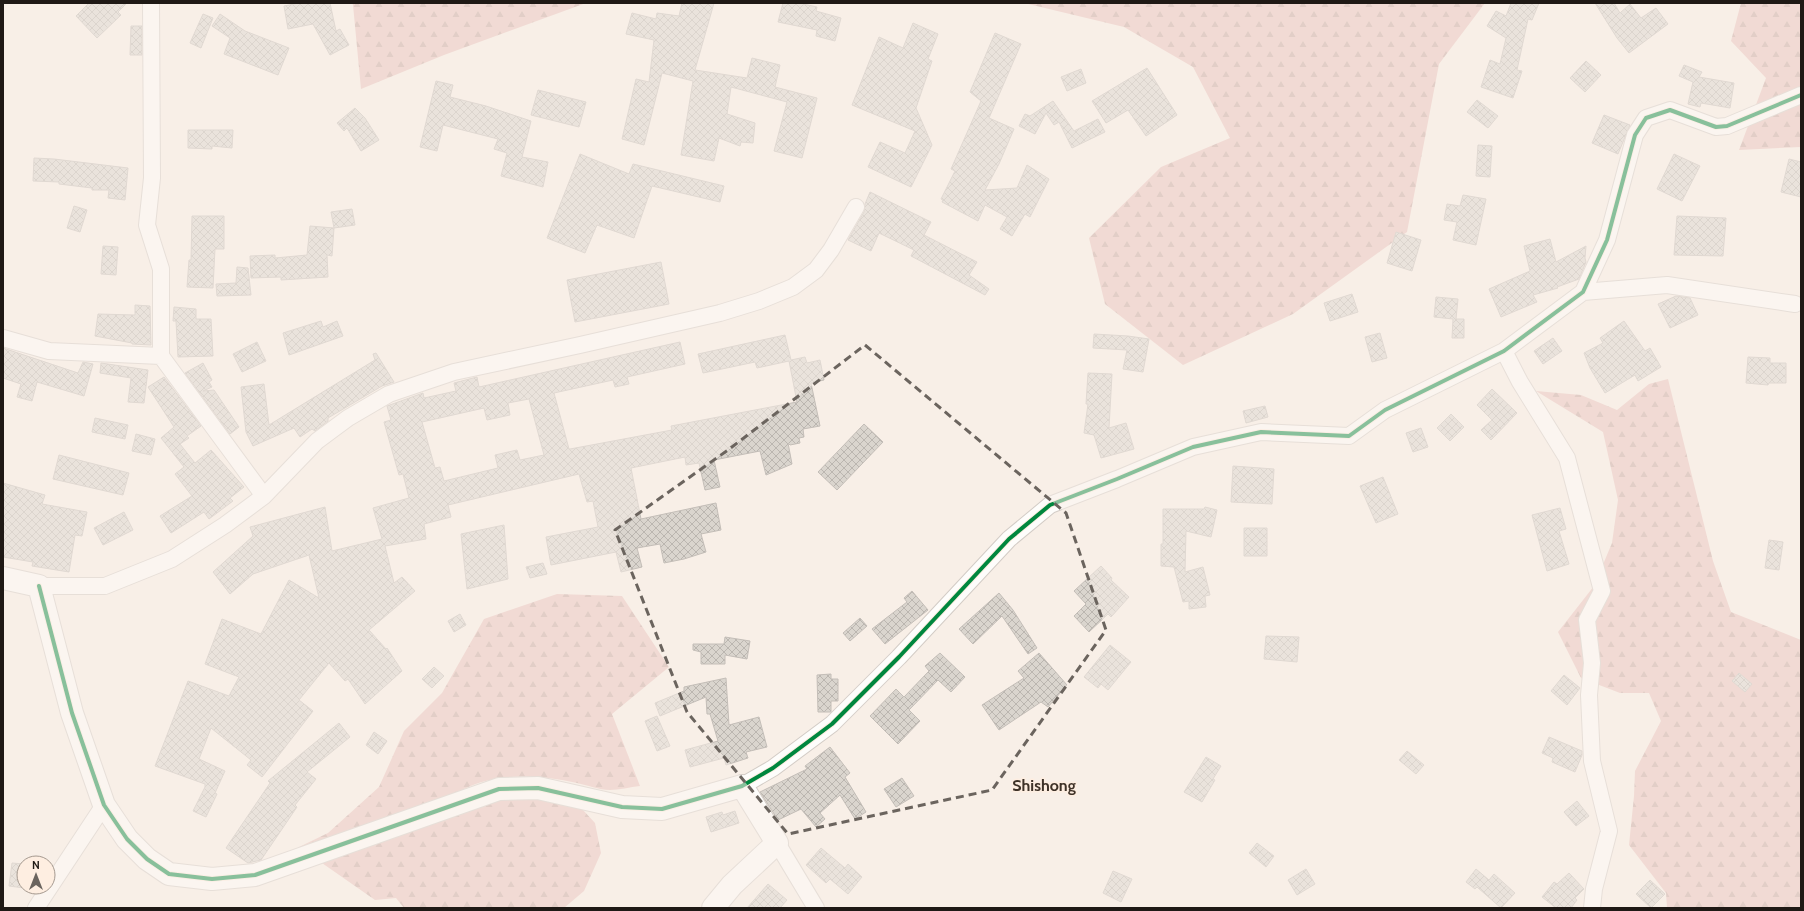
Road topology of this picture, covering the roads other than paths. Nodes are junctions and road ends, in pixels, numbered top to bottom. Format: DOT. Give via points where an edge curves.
graph roads {
  1 [pos="151,3"];
  2 [pos="1801,95"];
  3 [pos="856,207"];
  4 [pos="1583,292"];
  5 [pos="1795,304"];
  6 [pos="3,338"];
  7 [pos="1504,351"];
  8 [pos="161,356"];
  9 [pos="264,496"];
  10 [pos="3,578"];
  11 [pos="39,586"];
  12 [pos="742,786"];
  13 [pos="104,805"];
  14 [pos="777,843"];
  15 [pos="36,908"];
  16 [pos="713,908"];
  17 [pos="816,908"];
  18 [pos="1592,908"];
  1 -- 8 [label="street" via="152,178 147,225 161,269"];
  2 -- 4 [label="street" via="1727,126 1716,127 1670,110 1646,118 1636,135 1607,240"];
  3 -- 9 [label="street" via="816,270 793,288 720,312 454,372 389,394 348,418 317,441"];
  4 -- 5 [label="street" via="1667,285"];
  4 -- 7 [label="street"];
  6 -- 8 [label="street" via="49,351"];
  7 -- 12 [label="street" via="1385,410 1348,436 1261,432 1193,447 1050,505 1009,539 899,657 832,724 772,768"];
  7 -- 18 [label="street" via="1567,458 1602,591 1587,620 1592,663 1589,695 1592,761 1609,831 1594,889"];
  8 -- 9 [label="street"];
  9 -- 11 [label="street" via="225,526 172,559 105,586"];
  10 -- 11 [label="street"];
  11 -- 13 [label="street" via="72,713"];
  12 -- 13 [label="street" via="662,809 622,808 538,788 499,789 255,875 212,879 169,874 127,839"];
  12 -- 14 [label="street"];
  13 -- 15 [label="street"];
  14 -- 16 [label="street" via="732,885"];
  14 -- 17 [label="street"];
}
